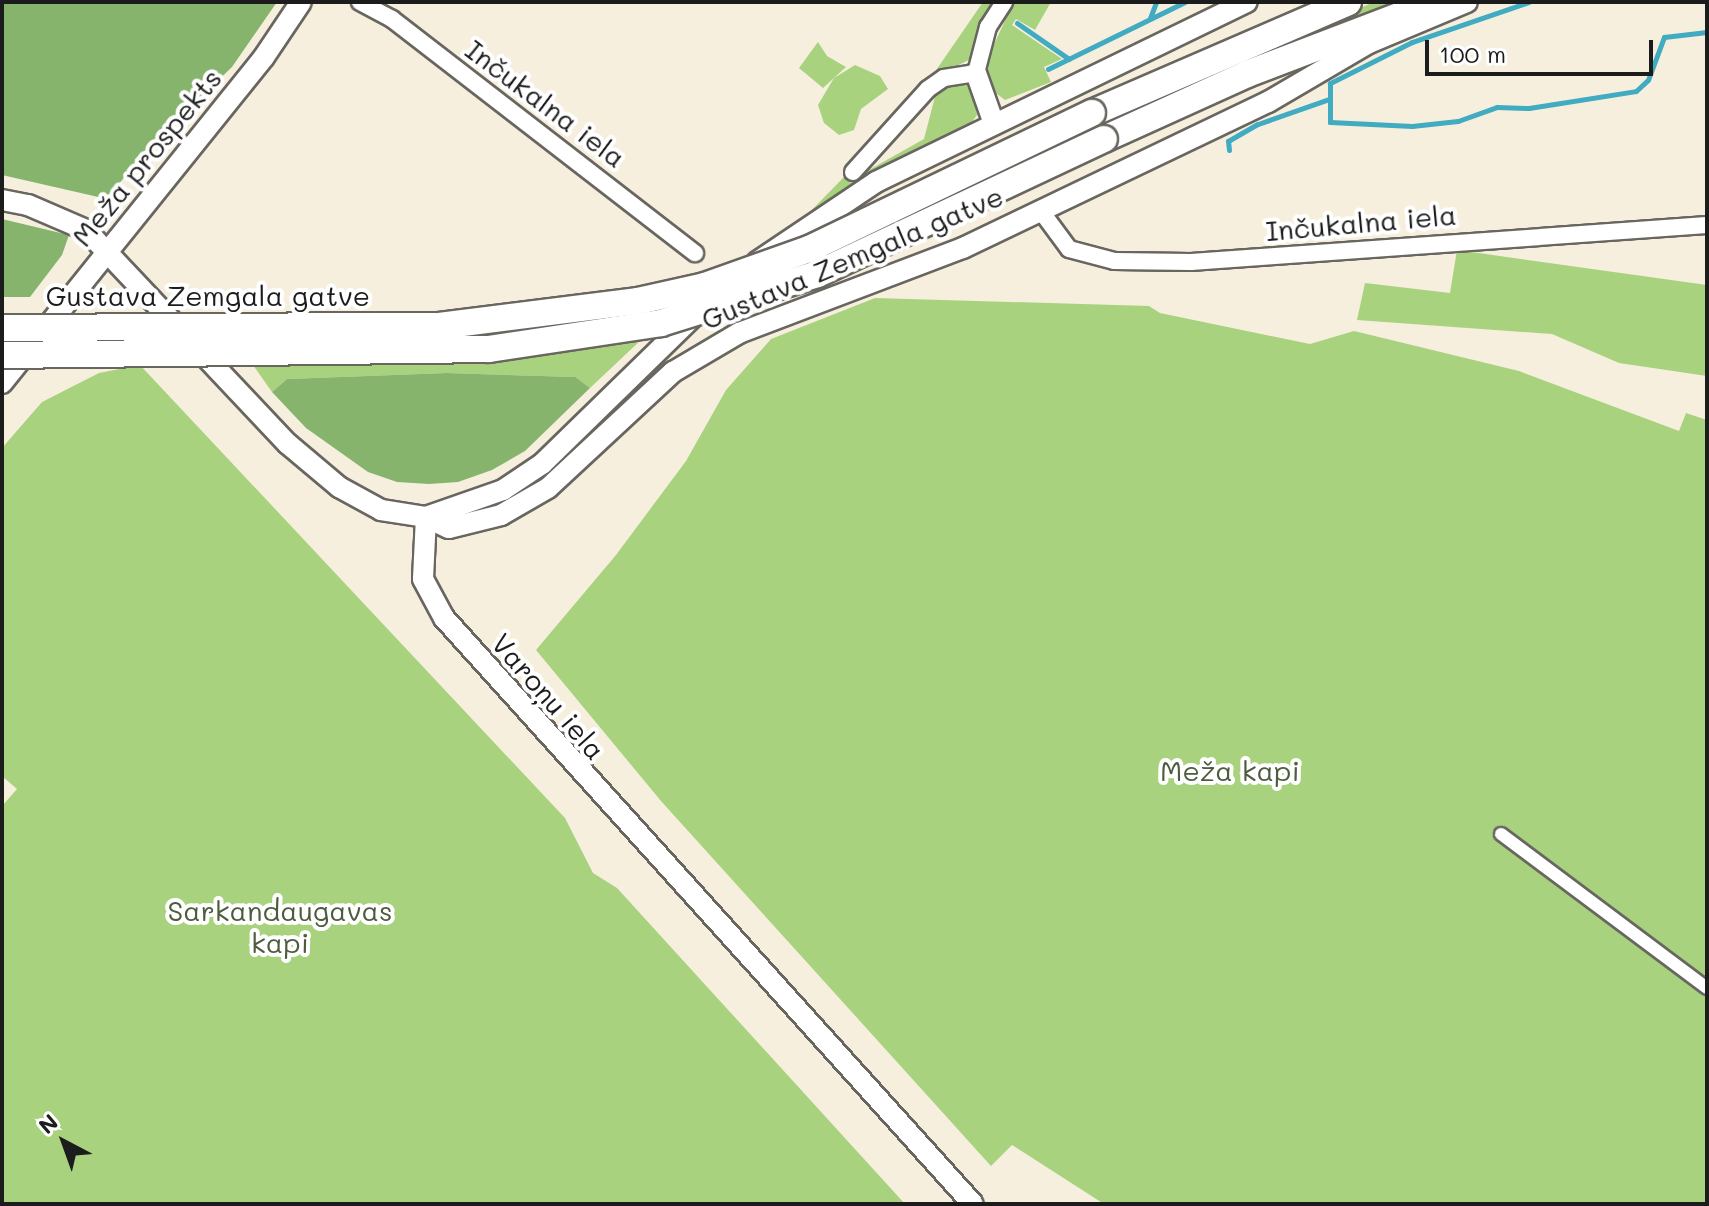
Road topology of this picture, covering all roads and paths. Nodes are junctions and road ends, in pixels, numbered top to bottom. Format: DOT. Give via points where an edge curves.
graph roads {
  1 [pos="301,2"];
  2 [pos="360,2"];
  3 [pos="1004,2"];
  4 [pos="1247,2"];
  5 [pos="1348,2"];
  6 [pos="1436,2"];
  7 [pos="1467,2"];
  8 [pos="382,6"];
  9 [pos="976,73"];
  10 [pos="993,121"];
  11 [pos="853,172"];
  12 [pos="2,200"];
  13 [pos="1041,211"];
  14 [pos="1707,225"];
  15 [pos="782,244"];
  16 [pos="104,252"];
  17 [pos="695,253"];
  18 [pos="820,302"];
  19 [pos="2,328"];
  20 [pos="2,355"];
  21 [pos="2,383"];
  22 [pos="426,517"];
  23 [pos="1501,834"];
  24 [pos="1707,988"];
  25 [pos="973,1204"];
  1 -- 16 [label="street, Meža prospekts" via="264,57"];
  2 -- 8 [label="street, Inčukalna iela"];
  3 -- 9 [label="street" via="988,27"];
  4 -- 10 [label="street, Gustava Zemgala gatve"];
  5 -- 19 [label="main road, Gustava Zemgala gatve, bridge" via="1092,113 809,249 705,286 638,301 439,326"];
  6 -- 20 [label="main road, Gustava Zemgala gatve, bridge" via="1247,74 817,274 661,323 489,349"];
  7 -- 13 [label="street, Gustava Zemgala gatve" via="1369,43 1268,102"];
  8 -- 17 [label="street, Inčukalna iela"];
  9 -- 10 [label="street"];
  9 -- 11 [label="street" via="944,78 928,89"];
  10 -- 15 [label="street, Gustava Zemgala gatve" via="876,182"];
  12 -- 16 [label="street" via="76,225"];
  13 -- 14 [label="street, Inčukalna iela" via="1069,249 1114,261 1191,262"];
  13 -- 18 [label="street, Gustava Zemgala gatve" via="908,272"];
  15 -- 18 [label="street" via="785,279 799,294"];
  15 -- 22 [label="street, Gustava Zemgala gatve" via="699,311 542,464 503,490"];
  16 -- 21 [label="street, Meža prospekts"];
  16 -- 22 [label="street" via="314,468 381,510"];
  18 -- 22 [label="street, Gustava Zemgala gatve" via="739,333 673,372 569,471 527,502 460,527 443,528"];
  22 -- 25 [label="street, Varoņu iela" via="423,579 444,618"];
  23 -- 24 [label="street"];
}
